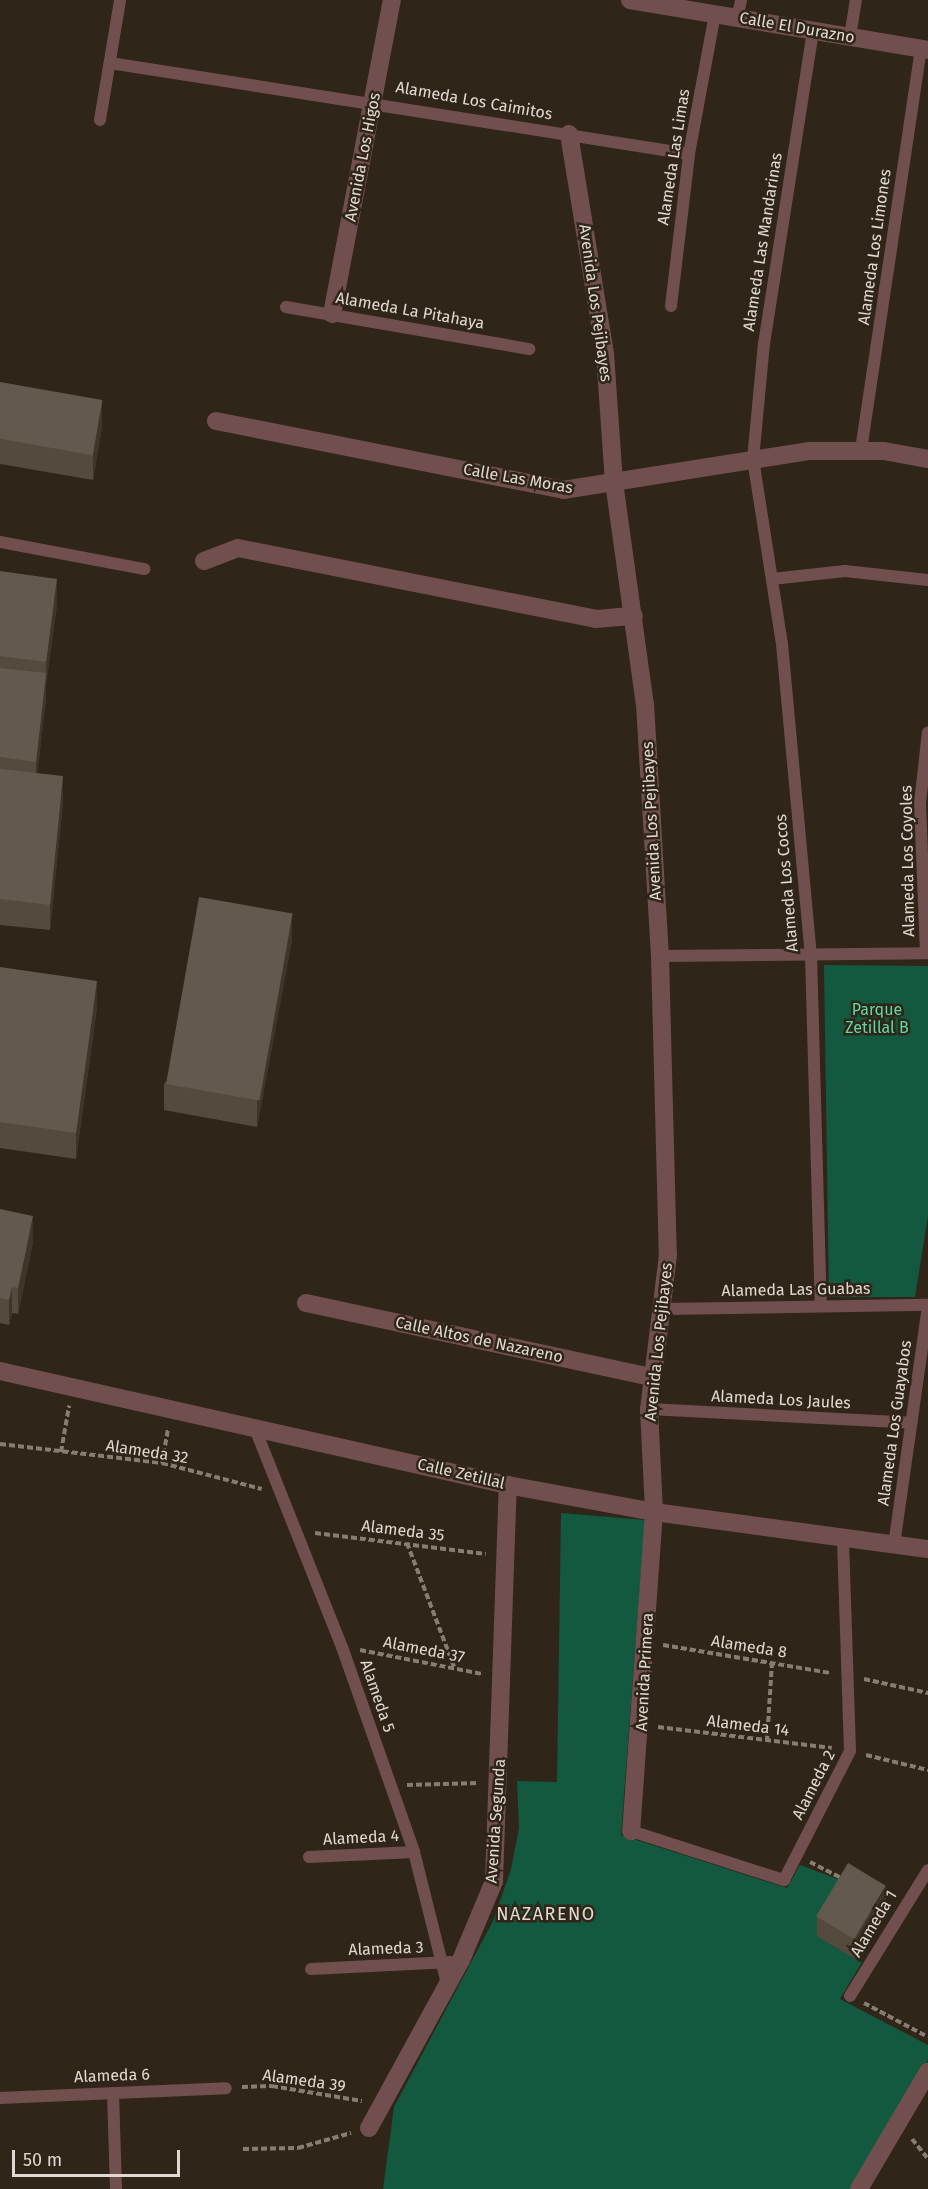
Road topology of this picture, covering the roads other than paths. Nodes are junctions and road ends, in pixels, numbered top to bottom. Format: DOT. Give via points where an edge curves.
graph roads {
  1 [pos="120,0"];
  2 [pos="392,0"];
  3 [pos="634,0"];
  4 [pos="856,0"];
  5 [pos="739,9"];
  6 [pos="715,14"];
  7 [pos="813,31"];
  8 [pos="850,37"];
  9 [pos="925,49"];
  10 [pos="110,63"];
  11 [pos="374,101"];
  12 [pos="100,120"];
  13 [pos="569,134"];
  14 [pos="689,154"];
  15 [pos="670,306"];
  16 [pos="285,307"];
  17 [pos="332,314"];
  18 [pos="529,349"];
  19 [pos="216,421"];
  20 [pos="861,450"];
  21 [pos="753,459"];
  22 [pos="928,459"];
  23 [pos="614,482"];
  24 [pos="0,542"];
  25 [pos="204,561"];
  26 [pos="144,569"];
  27 [pos="772,579"];
  28 [pos="928,580"];
  29 [pos="634,616"];
  30 [pos="928,732"];
  31 [pos="927,953"];
  32 [pos="811,955"];
  33 [pos="660,956"];
  34 [pos="306,1304"];
  35 [pos="928,1305"];
  36 [pos="821,1306"];
  37 [pos="664,1309"];
  38 [pos="0,1371"];
  39 [pos="652,1377"];
  40 [pos="649,1409"];
  41 [pos="912,1424"];
  42 [pos="254,1426"];
  43 [pos="508,1485"];
  44 [pos="654,1512"];
  45 [pos="843,1539"];
  46 [pos="894,1545"];
  47 [pos="928,1549"];
  48 [pos="631,1831"];
  49 [pos="414,1852"];
  50 [pos="309,1857"];
  51 [pos="928,1870"];
  52 [pos="453,1962"];
  53 [pos="311,1969"];
  54 [pos="850,1996"];
  55 [pos="928,2072"];
  56 [pos="226,2088"];
  57 [pos="114,2093"];
  58 [pos="0,2098"];
  59 [pos="369,2128"];
  60 [pos="116,2189"];
  61 [pos="859,2189"];
  1 -- 10 [label="lane"];
  2 -- 11 [label="street, Avenida Los Higos"];
  3 -- 6 [label="street, Calle El Durazno"];
  4 -- 8 [label="lane"];
  5 -- 6 [label="street, Calle El Durazno"];
  5 -- 7 [label="street, Calle El Durazno"];
  6 -- 14 [label="lane, Alameda Las Limas"];
  7 -- 8 [label="street, Calle El Durazno"];
  7 -- 21 [label="lane, Alameda Las Mandarinas" via="764,343"];
  8 -- 9 [label="street, Calle El Durazno"];
  9 -- 20 [label="lane, Alameda Los Limones"];
  10 -- 11 [label="lane, Alameda Los Caimitos"];
  10 -- 12 [label="lane"];
  11 -- 13 [label="lane, Alameda Los Caimitos"];
  11 -- 17 [label="street, Avenida Los Higos"];
  13 -- 14 [label="lane, Alameda Los Caimitos"];
  13 -- 23 [label="street, Avenida Los Pejibayes" via="606,354"];
  14 -- 15 [label="lane, Alameda Las Limas"];
  16 -- 17 [label="lane, Alameda La Pitahaya"];
  17 -- 18 [label="lane, Alameda La Pitahaya"];
  19 -- 23 [label="street, Calle Las Moras" via="563,490"];
  20 -- 21 [label="street, Calle Las Moras"];
  20 -- 22 [label="street, Calle Las Moras"];
  21 -- 23 [label="street, Calle Las Moras"];
  21 -- 27 [label="lane, Alameda Los Cocos"];
  23 -- 29 [label="street, Avenida Los Pejibayes"];
  24 -- 26 [label="lane"];
  25 -- 29 [label="street" via="238,548 596,619"];
  27 -- 28 [label="lane" via="845,571"];
  27 -- 32 [label="lane, Alameda Los Cocos"];
  29 -- 33 [label="street, Avenida Los Pejibayes" via="645,704"];
  30 -- 31 [label="lane, Alameda Los Coyoles" via="920,803"];
  31 -- 32 [label="lane"];
  32 -- 33 [label="lane"];
  32 -- 36 [label="lane, Alameda Los Cocos"];
  33 -- 37 [label="street, Avenida Los Pejibayes"];
  34 -- 39 [label="street, Calle Altos de Nazareno"];
  35 -- 36 [label="lane, Alameda Las Guabas"];
  35 -- 41 [label="lane, Alameda Los Guayabos"];
  36 -- 37 [label="lane, Alameda Las Guabas"];
  37 -- 39 [label="street, Avenida Los Pejibayes"];
  38 -- 42 [label="street, Calle Zetillal"];
  39 -- 40 [label="street, Avenida Los Pejibayes"];
  40 -- 41 [label="lane, Alameda Los Jaules"];
  40 -- 44 [label="street, Avenida Los Pejibayes"];
  41 -- 46 [label="lane, Alameda Los Guayabos"];
  42 -- 43 [label="street, Calle Zetillal"];
  42 -- 49 [label="lane, Alameda 5" via="342,1647"];
  43 -- 44 [label="street, Calle Zetillal"];
  43 -- 52 [label="street, Avenida Segunda" via="494,1881"];
  44 -- 45 [label="street, Calle Zetillal"];
  44 -- 48 [label="street, Avenida Primera" via="642,1725"];
  45 -- 46 [label="street, Calle Zetillal"];
  45 -- 48 [label="lane, Alameda 2" via="850,1751 784,1880"];
  46 -- 47 [label="street, Calle Zetillal"];
  49 -- 50 [label="lane, Alameda 4"];
  49 -- 52 [label="lane, Alameda 5"];
  51 -- 54 [label="lane, Alameda 1"];
  52 -- 53 [label="lane, Alameda 3"];
  52 -- 59 [label="street, Avenida Segunda" via="447,1983"];
  55 -- 61 [label="street"];
  56 -- 57 [label="lane, Alameda 6"];
  57 -- 58 [label="lane, Alameda 6"];
  57 -- 60 [label="lane"];
}
